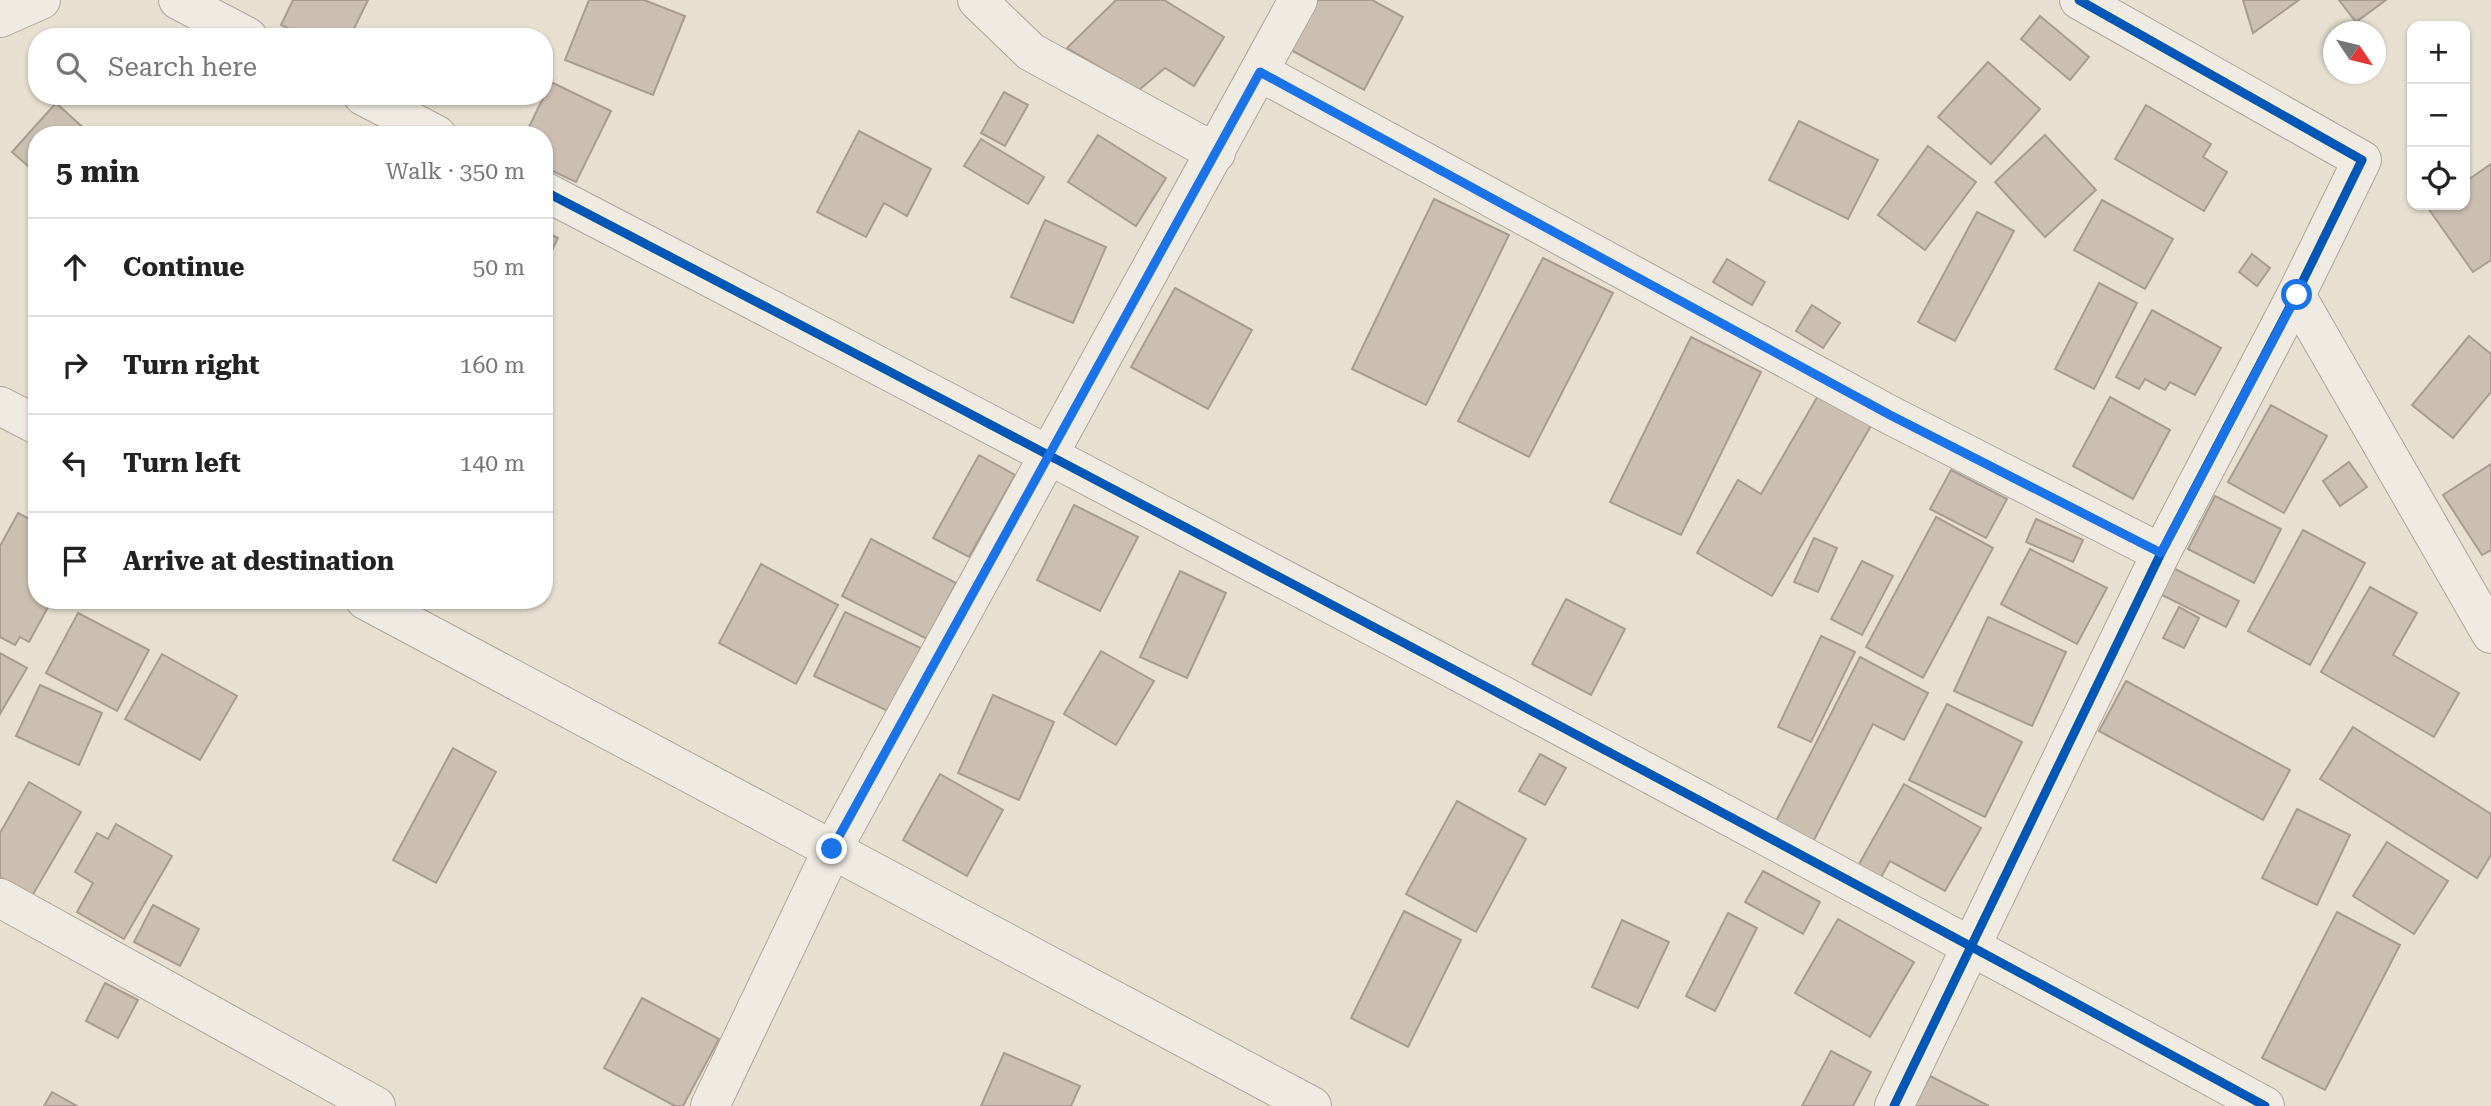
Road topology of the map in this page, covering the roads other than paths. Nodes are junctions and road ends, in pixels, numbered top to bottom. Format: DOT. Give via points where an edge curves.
graph roads {
  1 [pos="41,0"];
  2 [pos="178,0"];
  3 [pos="977,0"];
  4 [pos="1298,0"];
  5 [pos="2079,0"];
  6 [pos="0,18"];
  7 [pos="231,28"];
  8 [pos="1260,72"];
  9 [pos="380,105"];
  10 [pos="419,126"];
  11 [pos="1216,153"];
  12 [pos="553,196"];
  13 [pos="2297,295"];
  14 [pos="0,406"];
  15 [pos="28,420"];
  16 [pos="1049,454"];
  17 [pos="2161,553"];
  18 [pos="382,609"];
  19 [pos="2491,634"];
  20 [pos="832,849"];
  21 [pos="0,898"];
  22 [pos="1971,946"];
  23 [pos="376,1106"];
  24 [pos="710,1106"];
  25 [pos="1312,1106"];
  26 [pos="1894,1106"];
  27 [pos="2265,1106"];
  1 -- 6 [label="street"];
  2 -- 7 [label="street"];
  3 -- 11 [label="street" via="1031,52"];
  4 -- 8 [label="street"];
  5 -- 13 [label="street" via="2362,160"];
  8 -- 11 [label="street"];
  8 -- 17 [label="street" via="1890,415"];
  9 -- 10 [label="street"];
  11 -- 16 [label="street"];
  12 -- 16 [label="street"];
  13 -- 17 [label="street"];
  13 -- 19 [label="street"];
  14 -- 15 [label="street"];
  16 -- 20 [label="street"];
  16 -- 22 [label="street"];
  17 -- 22 [label="street"];
  18 -- 20 [label="street"];
  20 -- 24 [label="street"];
  20 -- 25 [label="street"];
  21 -- 23 [label="street"];
  22 -- 26 [label="street"];
  22 -- 27 [label="street"];
}
